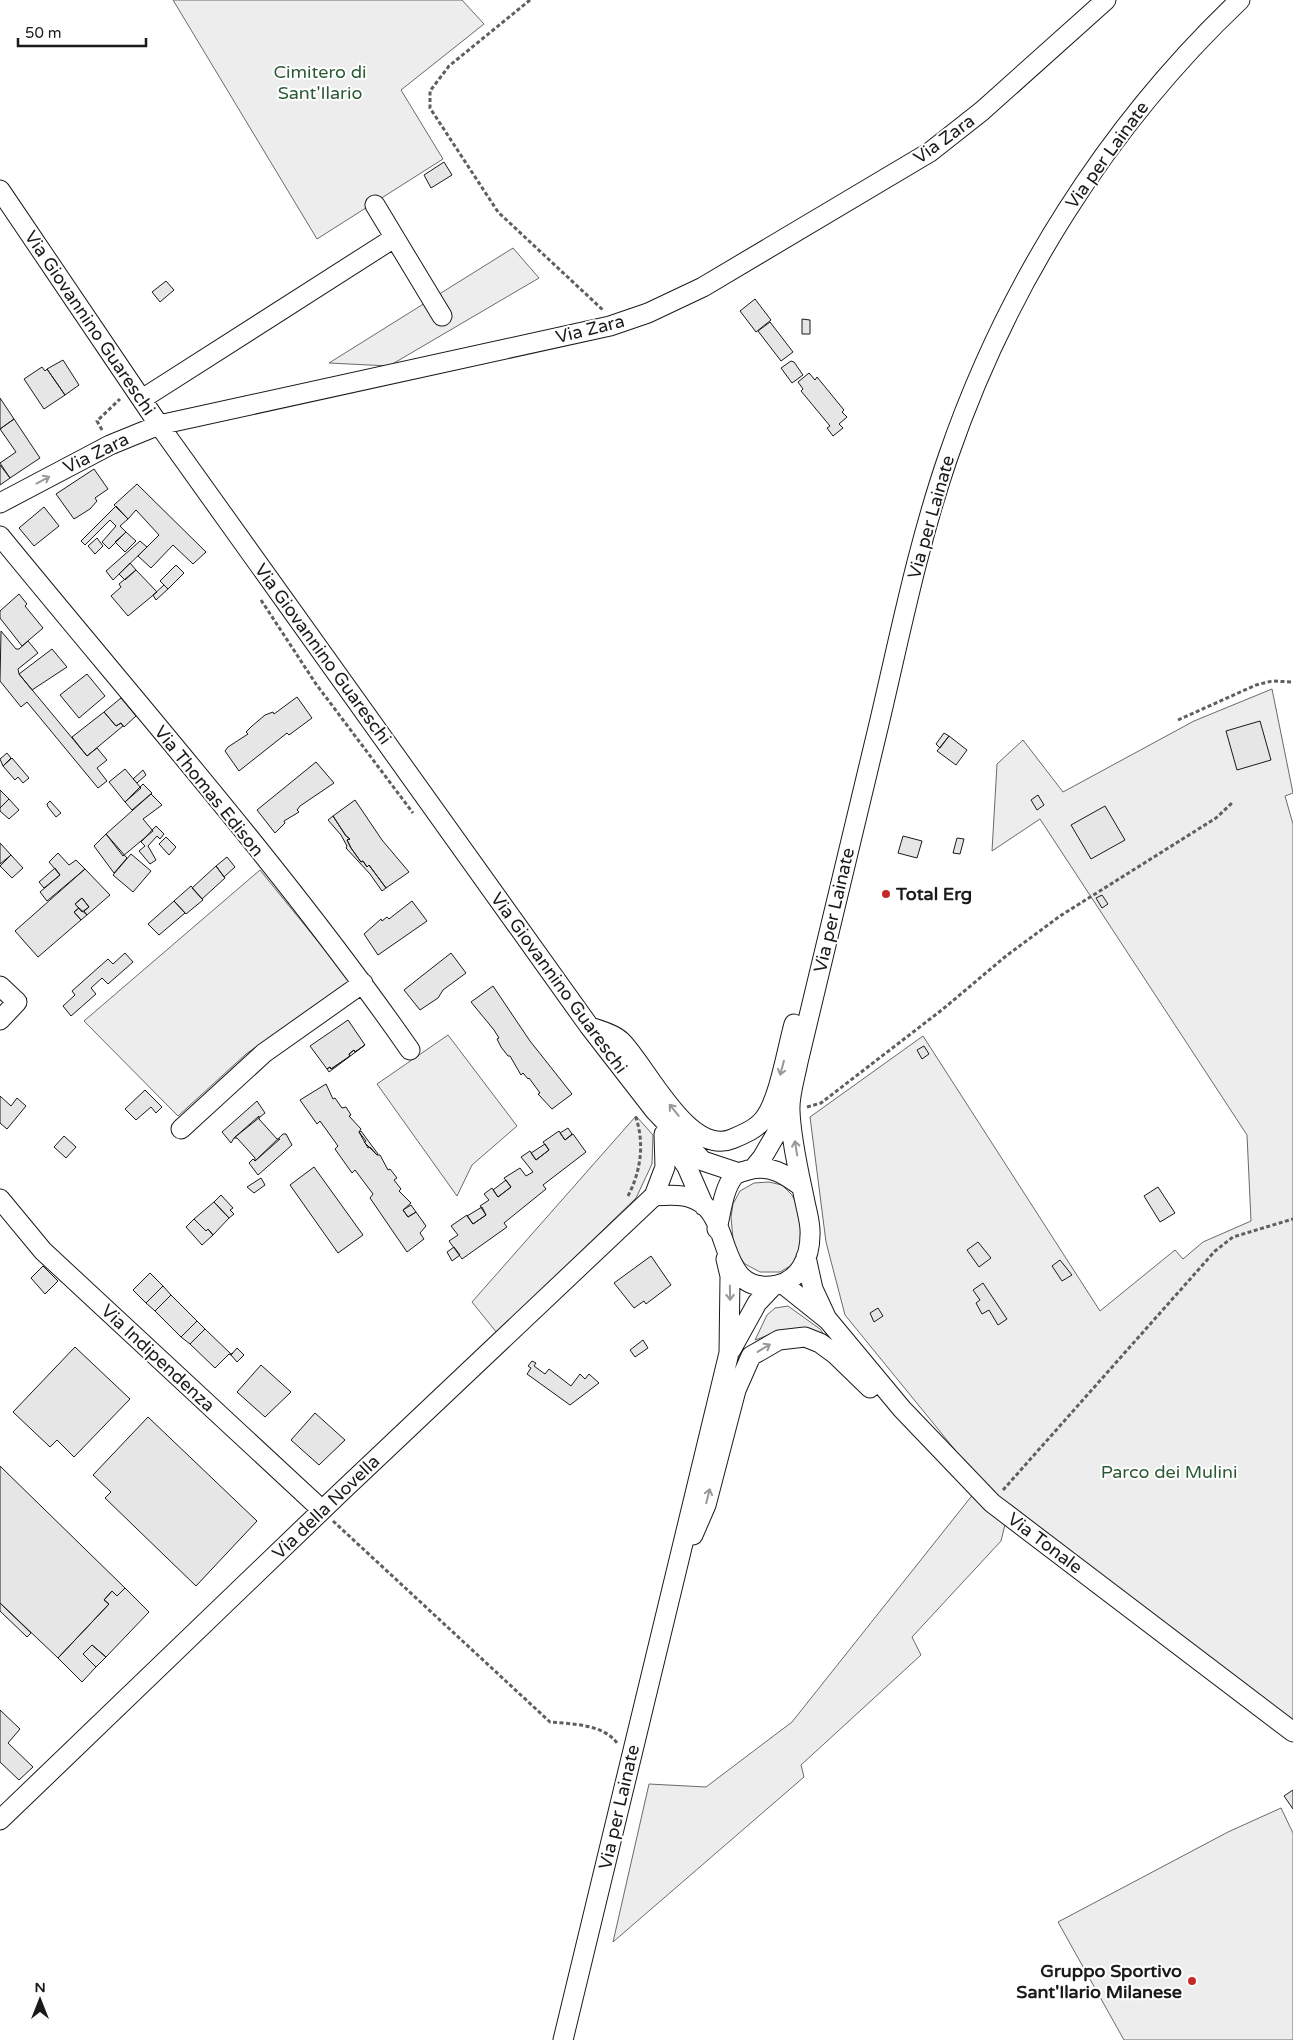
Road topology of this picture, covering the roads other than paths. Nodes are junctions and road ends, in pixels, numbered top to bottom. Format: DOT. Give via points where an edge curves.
graph roads {
  1 [pos="1106,0"];
  2 [pos="1240,0"];
  3 [pos="0,190"];
  4 [pos="375,205"];
  5 [pos="394,238"];
  6 [pos="442,316"];
  7 [pos="142,399"];
  8 [pos="159,424"];
  9 [pos="0,503"];
  10 [pos="0,536"];
  11 [pos="835,907"];
  12 [pos="363,983"];
  13 [pos="0,986"];
  14 [pos="0,1020"];
  15 [pos="589,1026"];
  16 [pos="410,1050"];
  17 [pos="790,1110"];
  18 [pos="655,1111"];
  19 [pos="181,1129"];
  20 [pos="664,1134"];
  21 [pos="695,1164"];
  22 [pos="746,1171"];
  23 [pos="802,1187"];
  24 [pos="657,1188"];
  25 [pos="0,1199"];
  26 [pos="704,1206"];
  27 [pos="720,1237"];
  28 [pos="806,1257"];
  29 [pos="778,1285"];
  30 [pos="828,1320"];
  31 [pos="729,1353"];
  32 [pos="902,1409"];
  33 [pos="322,1510"];
  34 [pos="675,1573"];
  35 [pos="1293,1732"];
  36 [pos="0,1820"];
  37 [pos="563,2040"];
  1 -- 8 [label="street, Via Zara" via="982,111 930,152 703,287 661,308 617,323"];
  2 -- 11 [label="street, Via per Lainate" via="1159,86 1093,171 1036,262 987,357 951,449 927,526"];
  3 -- 7 [label="street, Via Giovannino Guareschi"];
  4 -- 5 [label="street"];
  5 -- 6 [label="street"];
  5 -- 7 [label="street"];
  7 -- 8 [label="street, Via Giovannino Guareschi"];
  9 -- 8 [label="street, Via Zara, one-way" via="110,445"];
  8 -- 15 [label="street, Via Giovannino Guareschi"];
  10 -- 12 [label="street, Via Thomas Edison"];
  11 -- 15 [label="street, one-way" via="820,928 773,1101 764,1119 749,1132 727,1141 691,1131 620,1039"];
  11 -- 17 [label="street, Via per Lainate" via="798,1062"];
  12 -- 16 [label="street, Via Thomas Edison"];
  12 -- 19 [label="street" via="264,1053"];
  13 -- 14 [label="street" via="17,1002"];
  15 -- 18 [label="street, Via Giovannino Guareschi"];
  17 -- 22 [label="street, Via per Lainate" via="762,1158"];
  23 -- 17 [label="street, Via per Lainate, one-way"];
  18 -- 20 [label="street"];
  18 -- 21 [label="street"];
  20 -- 21 [label="street"];
  20 -- 24 [label="street" via="665,1167"];
  21 -- 22 [label="street"];
  21 -- 24 [label="street, Via della Novella"];
  21 -- 26 [label="street, Via per Lainate"];
  22 -- 23 [label="street" via="778,1170"];
  22 -- 27 [label="street" via="734,1177 727,1190"];
  23 -- 28 [label="street" via="810,1234"];
  24 -- 26 [label="street" via="683,1195"];
  24 -- 33 [label="street, Via della Novella"];
  25 -- 33 [label="street, Via Indipendenza" via="42,1251"];
  26 -- 27 [label="street, Via per Lainate" via="712,1214"];
  27 -- 29 [label="street, Via per Lainate" via="737,1273 747,1281"];
  27 -- 31 [label="street, Via per Lainate, one-way" via="730,1276"];
  28 -- 29 [label="street" via="796,1275"];
  28 -- 30 [label="street" via="813,1289"];
  29 -- 30 [label="street"];
  29 -- 31 [label="street, Via per Lainate" via="757,1303"];
  30 -- 32 [label="street, Via Tonale"];
  31 -- 34 [label="street, Via per Lainate"];
  34 -- 32 [label="street, Via per Lainate, one-way" via="706,1505 736,1390 751,1356 779,1340 805,1337 835,1354 881,1398"];
  32 -- 35 [label="street, Via Tonale" via="992,1503"];
  33 -- 36 [label="street, Via della Novella"];
  34 -- 37 [label="street, Via per Lainate"];
}
